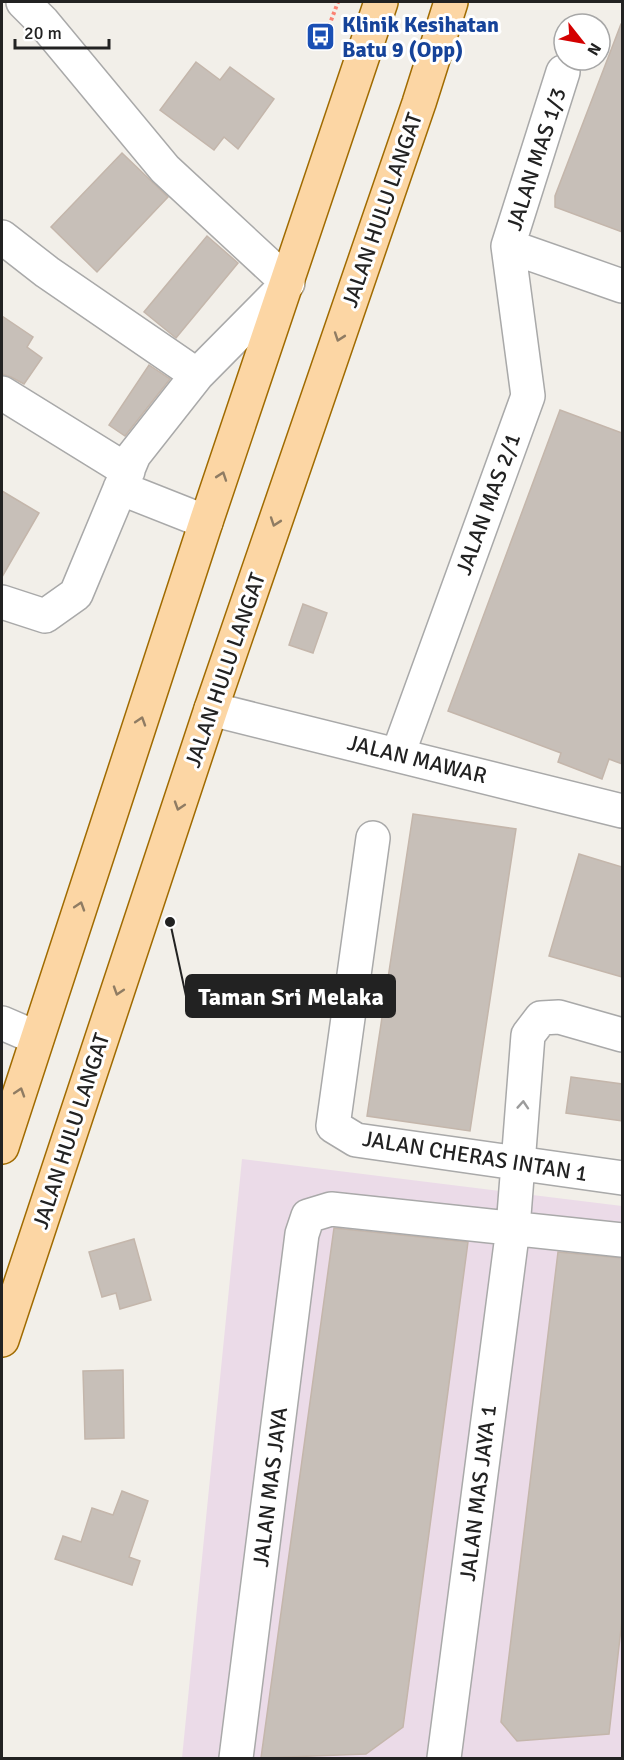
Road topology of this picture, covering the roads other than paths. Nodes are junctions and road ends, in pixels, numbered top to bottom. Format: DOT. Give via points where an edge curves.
graph roads {
  1 [pos="23,2"];
  2 [pos="381,2"];
  3 [pos="451,2"];
  4 [pos="563,72"];
  5 [pos="2,237"];
  6 [pos="508,246"];
  7 [pos="288,283"];
  8 [pos="622,286"];
  9 [pos="197,375"];
  10 [pos="2,393"];
  11 [pos="124,479"];
  12 [pos="206,522"];
  13 [pos="2,602"];
  14 [pos="211,709"];
  15 [pos="398,754"];
  16 [pos="622,811"];
  17 [pos="373,838"];
  18 [pos="2,1023"];
  19 [pos="622,1035"];
  20 [pos="37,1038"];
  21 [pos="2,1147"];
  22 [pos="519,1163"];
  23 [pos="622,1178"];
  24 [pos="513,1228"];
  25 [pos="622,1240"];
  26 [pos="2,1340"];
  27 [pos="236,1758"];
  28 [pos="444,1758"];
  1 -- 7 [label="street" via="165,169"];
  2 -- 7 [label="main road"];
  3 -- 14 [label="main road, JALAN HULU LANGAT, one-way"];
  4 -- 6 [label="street, JALAN MAS 1/3"];
  5 -- 9 [label="street"];
  6 -- 8 [label="street"];
  6 -- 15 [label="street, JALAN MAS 2/1" via="528,396"];
  7 -- 9 [label="street"];
  12 -- 7 [label="main road, one-way"];
  9 -- 11 [label="street" via="134,455"];
  10 -- 11 [label="street"];
  11 -- 12 [label="street"];
  11 -- 13 [label="street" via="76,594 45,616"];
  20 -- 12 [label="main road, one-way"];
  14 -- 15 [label="street, JALAN MAWAR"];
  14 -- 26 [label="main road, JALAN HULU LANGAT, one-way"];
  15 -- 16 [label="street, JALAN MAWAR"];
  17 -- 22 [label="street, JALAN CHERAS INTAN 1" via="333,1126 356,1140"];
  18 -- 20 [label="street"];
  22 -- 19 [label="street, JALAN MAS JAYA 1, one-way" via="528,1035 541,1018 559,1017"];
  21 -- 20 [label="main road, one-way"];
  22 -- 23 [label="street, JALAN CHERAS INTAN 1"];
  22 -- 24 [label="street, JALAN MAS JAYA 1"];
  24 -- 25 [label="street"];
  24 -- 27 [label="street, JALAN MAS JAYA" via="330,1209 308,1216 302,1234"];
  24 -- 28 [label="street, JALAN MAS JAYA 1"];
}
